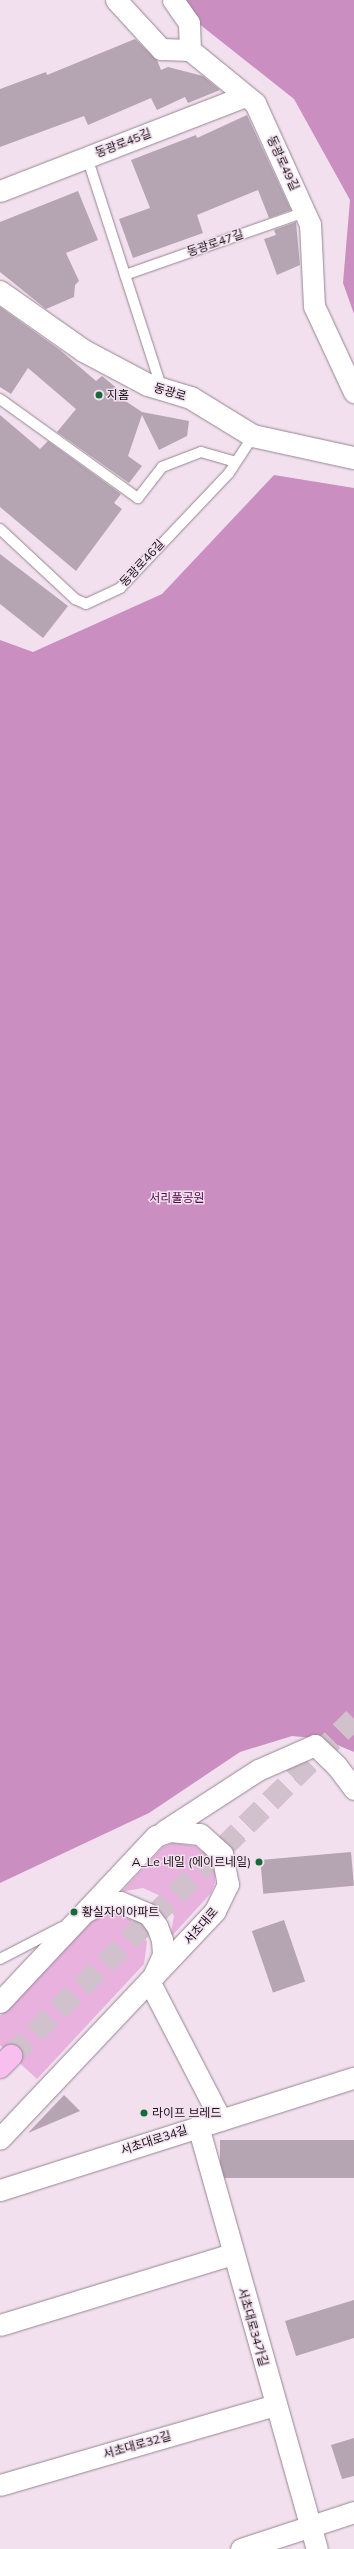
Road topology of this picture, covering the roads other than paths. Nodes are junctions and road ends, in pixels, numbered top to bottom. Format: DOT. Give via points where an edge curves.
graph roads {
  1 [pos="116,0"];
  2 [pos="173,0"];
  3 [pos="190,50"];
  4 [pos="245,96"];
  5 [pos="87,158"];
  6 [pos="0,191"];
  7 [pos="305,212"];
  8 [pos="125,275"];
  9 [pos="0,292"];
  10 [pos="162,389"];
  11 [pos="354,392"];
  12 [pos="0,399"];
  13 [pos="253,436"];
  14 [pos="354,458"];
  15 [pos="236,462"];
  16 [pos="0,528"];
  17 [pos="354,1789"];
  18 [pos="156,1836"];
  19 [pos="80,1917"];
  20 [pos="0,1959"];
  21 [pos="150,1983"];
  22 [pos="0,2002"];
  23 [pos="354,2078"];
  24 [pos="221,2120"];
  25 [pos="198,2126"];
  26 [pos="0,2138"];
  27 [pos="0,2190"];
  28 [pos="232,2254"];
  29 [pos="0,2325"];
  30 [pos="275,2405"];
  31 [pos="0,2485"];
  32 [pos="354,2512"];
  33 [pos="311,2526"];
  34 [pos="241,2549"];
  35 [pos="317,2549"];
  1 -- 3 [label="street" via="161,49"];
  2 -- 3 [label="street" via="189,23"];
  3 -- 4 [label="street, 동광로49길"];
  4 -- 5 [label="street, 동광로45길"];
  4 -- 7 [label="street, 동광로49길" via="255,103"];
  5 -- 6 [label="street, 동광로45길"];
  5 -- 8 [label="lane"];
  7 -- 8 [label="lane, 동광로47길"];
  7 -- 11 [label="street, 동광로49길" via="310,224 314,306"];
  8 -- 10 [label="lane"];
  9 -- 10 [label="street, 동광로" via="84,351"];
  10 -- 13 [label="street, 동광로" via="191,398"];
  12 -- 15 [label="lane" via="138,498 162,467 201,452"];
  13 -- 14 [label="street, 동광로"];
  13 -- 15 [label="lane, 동광로46길"];
  15 -- 16 [label="lane, 동광로46길" via="120,588 86,604 75,599"];
  17 -- 18 [label="street" via="336,1765 315,1745 258,1770"];
  18 -- 19 [label="street, 서초대로"];
  18 -- 21 [label="street, 서초대로" via="170,1831 200,1834 222,1854 228,1884 215,1911"];
  19 -- 20 [label="lane, 서초대로"];
  19 -- 21 [label="street, 서초대로" via="91,1908 120,1902 148,1914 162,1940 163,1955"];
  19 -- 22 [label="street, 서초대로"];
  21 -- 24 [label="street"];
  21 -- 26 [label="street, 서초대로"];
  23 -- 24 [label="street, 서초대로34길"];
  24 -- 25 [label="street, 서초대로34길"];
  25 -- 27 [label="street, 서초대로34길"];
  25 -- 28 [label="street, 서초대로34가길"];
  28 -- 29 [label="street"];
  28 -- 30 [label="street, 서초대로34가길"];
  30 -- 31 [label="street, 서초대로32길"];
  30 -- 33 [label="street, 서초대로34가길"];
  32 -- 33 [label="street"];
  33 -- 34 [label="street"];
  33 -- 35 [label="street, 서초대로34가길"];
}
